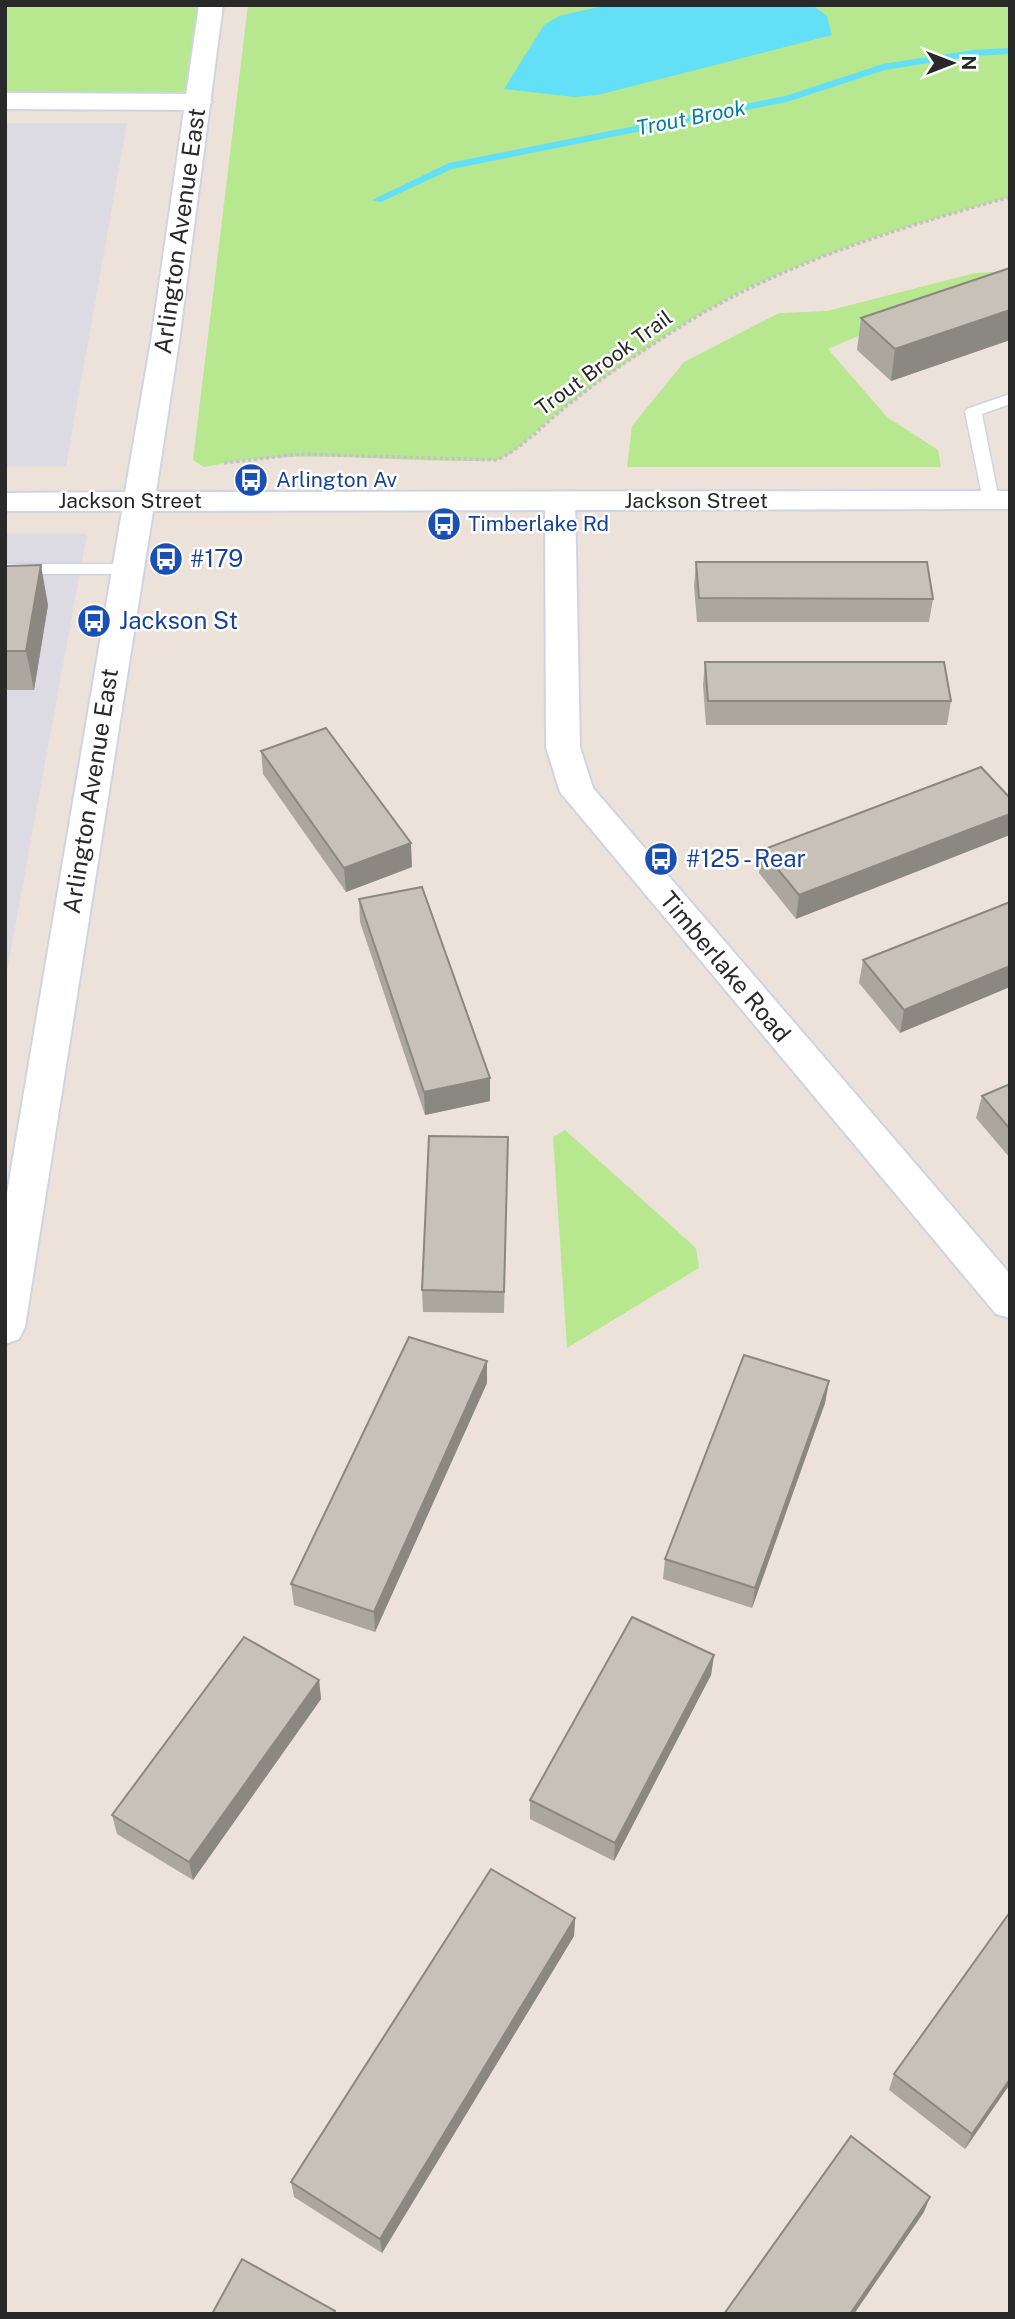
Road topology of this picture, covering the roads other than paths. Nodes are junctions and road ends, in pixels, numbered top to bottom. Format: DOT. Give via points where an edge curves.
graph roads {
  1 [pos="211,5"];
  2 [pos="5,102"];
  3 [pos="199,102"];
  4 [pos="1010,399"];
  5 [pos="1000,500"];
  6 [pos="138,501"];
  7 [pos="560,501"];
  8 [pos="5,502"];
  9 [pos="5,569"];
  10 [pos="126,569"];
  11 [pos="1010,1302"];
  12 [pos="5,1327"];
  1 -- 3 [label="street, Arlington Avenue East"];
  2 -- 3 [label="street"];
  3 -- 6 [label="street, Arlington Avenue East"];
  4 -- 5 [label="lane" via="973,412"];
  5 -- 7 [label="street, Jackson Street"];
  6 -- 7 [label="street, Jackson Street"];
  6 -- 8 [label="street, Jackson Street"];
  6 -- 10 [label="street, Arlington Avenue East"];
  7 -- 11 [label="street, Timberlake Road" via="563,747 577,792"];
  9 -- 10 [label="lane"];
  10 -- 12 [label="street, Arlington Avenue East"];
}
